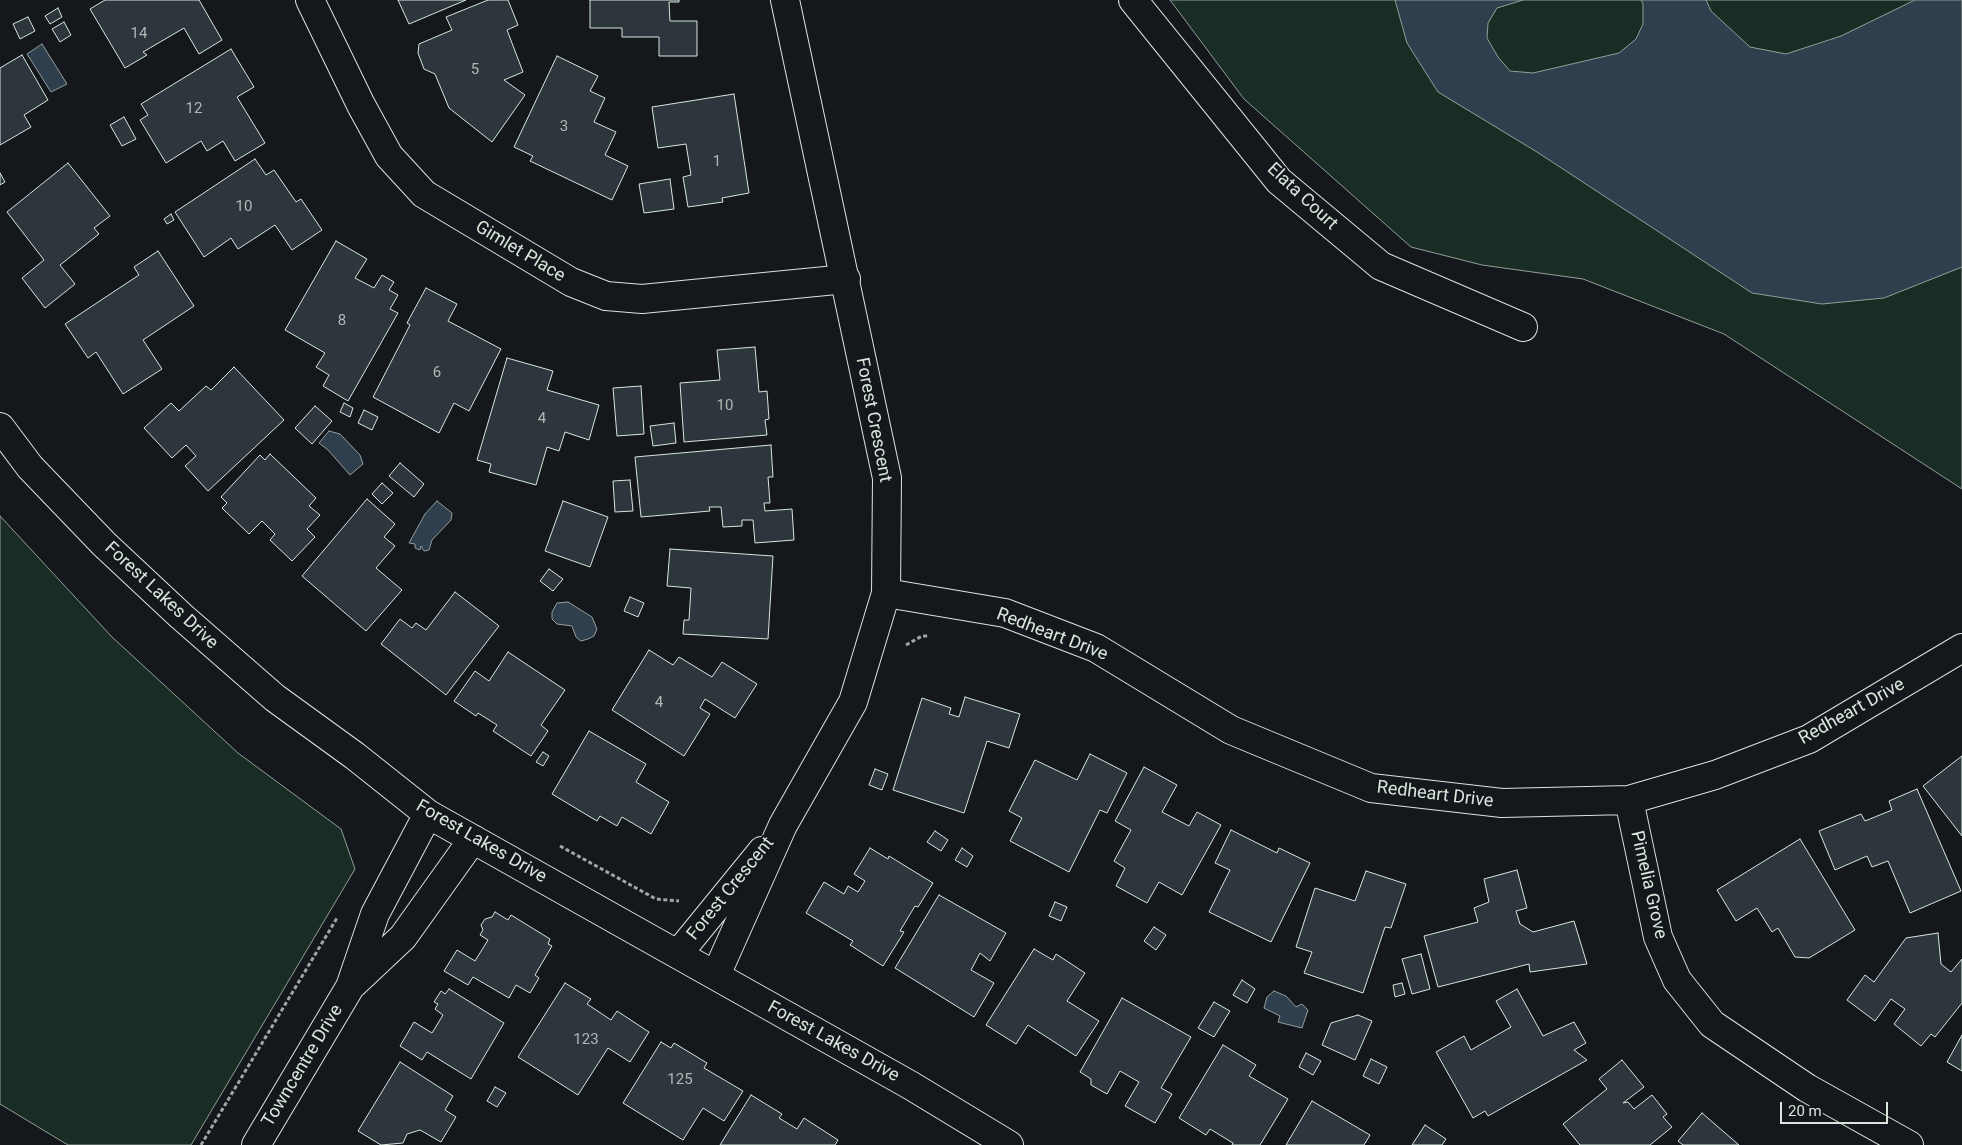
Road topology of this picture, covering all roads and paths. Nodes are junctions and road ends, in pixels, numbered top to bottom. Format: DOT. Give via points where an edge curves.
graph roads {
  1 [pos="310,0"];
  2 [pos="785,0"];
  3 [pos="1133,0"];
  4 [pos="846,280"];
  5 [pos="1523,327"];
  6 [pos="0,426"];
  7 [pos="886,593"];
  8 [pos="1962,648"];
  9 [pos="1629,800"];
  10 [pos="428,814"];
  11 [pos="783,825"];
  12 [pos="473,839"];
  13 [pos="560,846"];
  14 [pos="680,901"];
  15 [pos="338,915"];
  16 [pos="678,954"];
  17 [pos="716,975"];
  18 [pos="350,987"];
  19 [pos="200,1145"];
  20 [pos="256,1145"];
  21 [pos="1009,1145"];
  22 [pos="1910,1145"];
  1 -- 4 [label="street, Gimlet Place" via="389,156 424,194 571,282 606,296 642,299"];
  2 -- 4 [label="street, Forest Crescent"];
  3 -- 5 [label="street, Elata Court" via="1279,181 1381,266"];
  4 -- 7 [label="street, Forest Crescent" via="887,478"];
  6 -- 10 [label="street, Forest Lakes Drive" via="30,467 104,544 181,616 275,698"];
  7 -- 9 [label="street, Redheart Drive" via="1004,613 1096,648 1231,730 1372,788 1502,803"];
  7 -- 11 [label="street, Forest Crescent" via="853,702"];
  8 -- 9 [label="street, Redheart Drive" via="1809,739 1715,775"];
  9 -- 22 [label="street, Pimelia Grove" via="1658,937 1677,980 1712,1024 1807,1088"];
  10 -- 12 [label="street, Forest Lakes Drive"];
  10 -- 18 [label="street, Towncentre Drive" via="375,914"];
  11 -- 16 [label="street, Forest Crescent"];
  11 -- 17 [label="street, Forest Crescent"];
  12 -- 16 [label="street, Forest Lakes Drive"];
  12 -- 18 [label="street, Towncentre Drive" via="403,937"];
  13 -- 14 [label="path" via="656,899"];
  15 -- 19 [label="path"];
  16 -- 17 [label="street, Forest Lakes Drive"];
  17 -- 21 [label="street, Forest Lakes Drive"];
  18 -- 20 [label="street, Towncentre Drive"];
}
